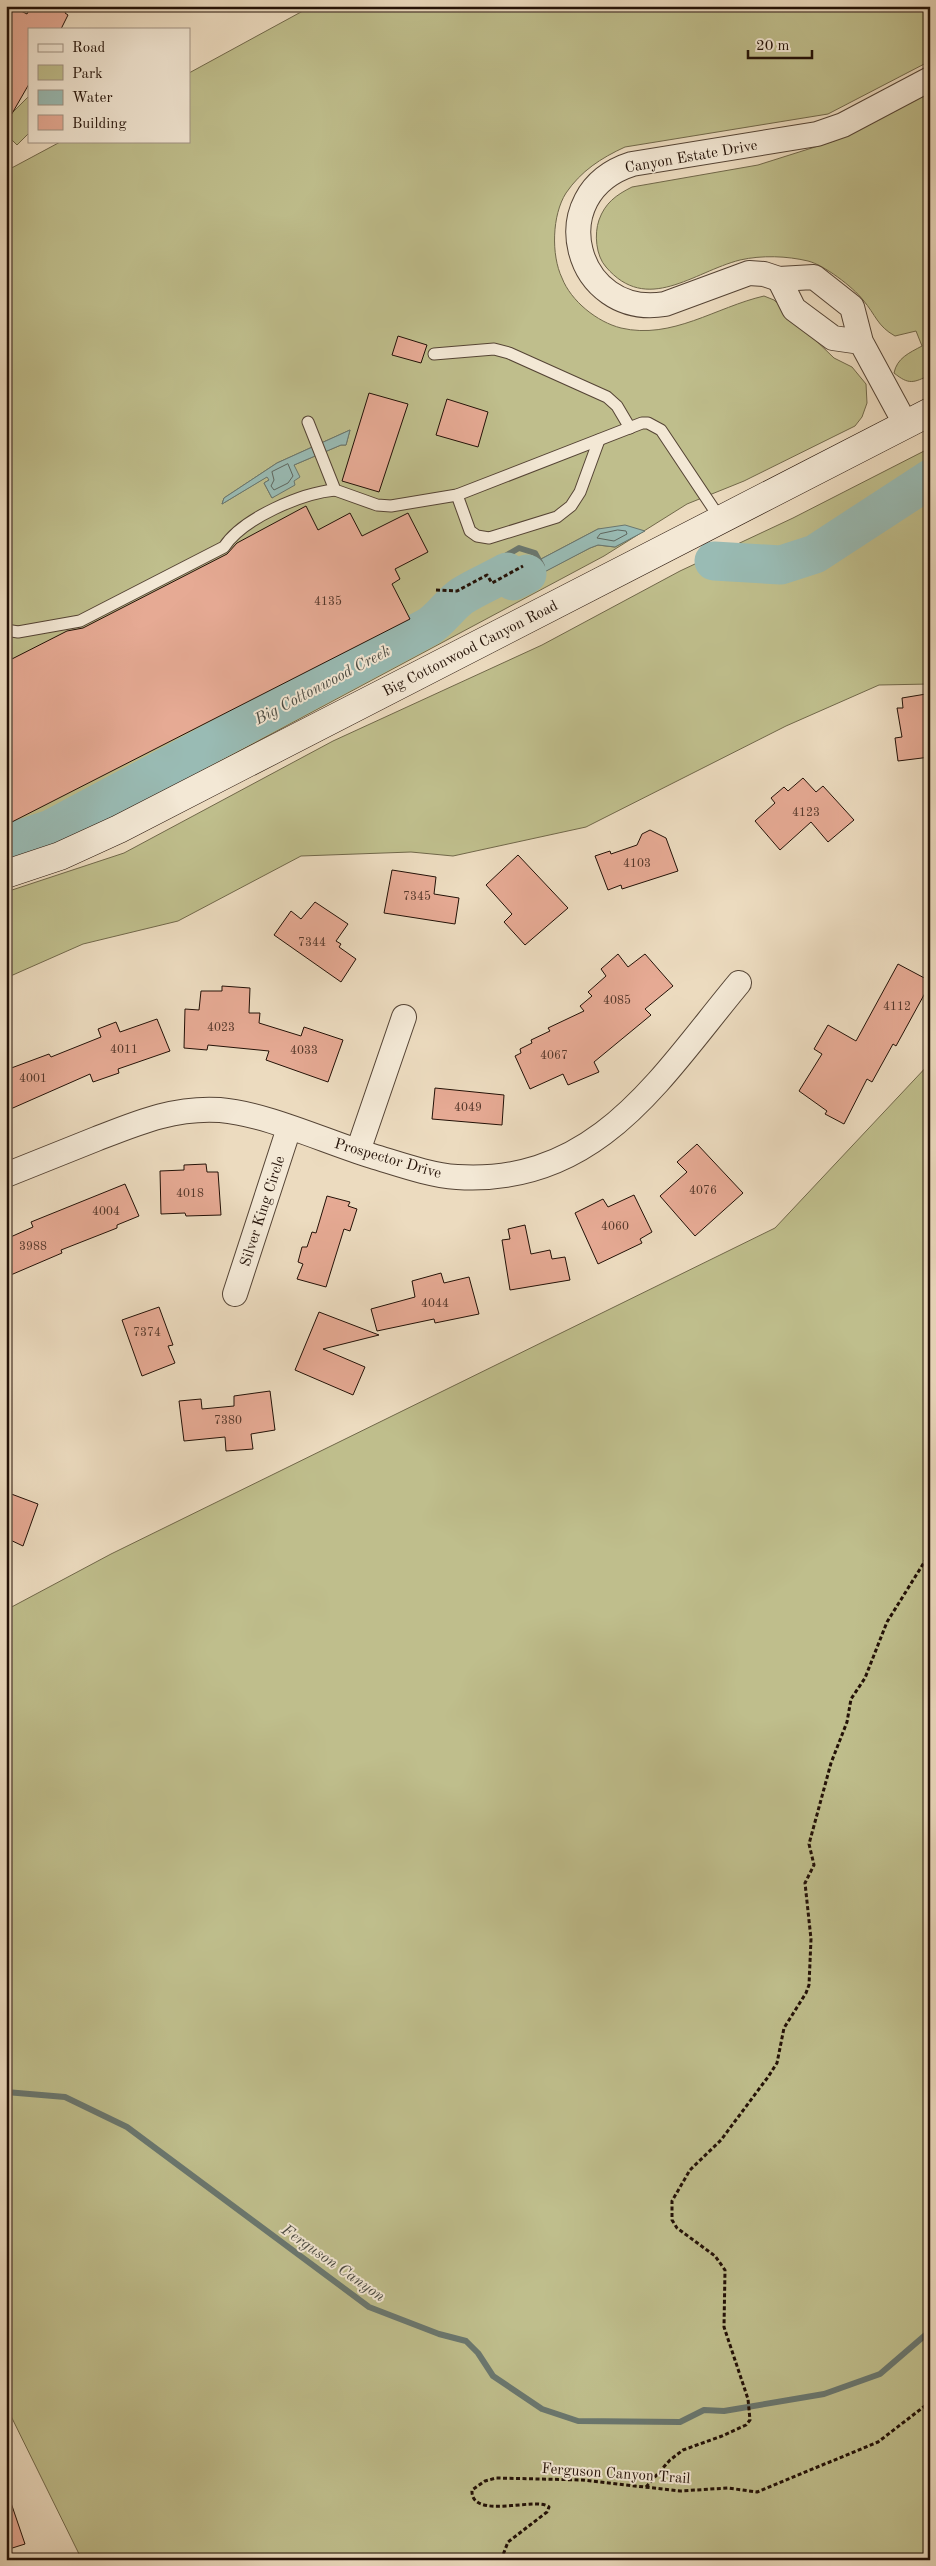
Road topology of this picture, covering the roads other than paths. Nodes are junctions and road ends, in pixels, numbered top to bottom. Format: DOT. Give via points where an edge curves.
graph roads {
  1 [pos="930,79"];
  2 [pos="779,279"];
  3 [pos="862,342"];
  4 [pos="434,354"];
  5 [pos="930,412"];
  6 [pos="308,422"];
  7 [pos="906,425"];
  8 [pos="630,428"];
  9 [pos="598,440"];
  10 [pos="334,490"];
  11 [pos="456,495"];
  12 [pos="721,520"];
  13 [pos="6,630"];
  14 [pos="6,874"];
  15 [pos="739,983"];
  16 [pos="404,1017"];
  17 [pos="289,1128"];
  18 [pos="358,1151"];
  19 [pos="6,1175"];
  20 [pos="235,1294"];
  1 -- 2 [label="street, Canyon Estate Drive" via="830,130 632,164 618,169 593,188 584,202 578,230 580,245 592,275 602,288 622,302 652,307 749,273"];
  2 -- 3 [label="street" via="794,309 833,338"];
  2 -- 3 [label="street, Canyon Estate Drive" via="814,277 852,306"];
  3 -- 7 [label="street, Canyon Estate Drive"];
  4 -- 8 [label="lane" via="500,350 607,397 617,406"];
  5 -- 7 [label="main road, Big Cottonwood Canyon Road"];
  6 -- 10 [label="lane"];
  7 -- 12 [label="main road, Big Cottonwood Canyon Road"];
  8 -- 9 [label="lane"];
  8 -- 12 [label="lane" via="648,423 661,430"];
  9 -- 11 [label="lane"];
  9 -- 11 [label="lane" via="580,492 571,506 557,517 489,538 477,536 470,531"];
  10 -- 11 [label="lane" via="377,505 391,506"];
  10 -- 13 [label="lane" via="301,498 271,512 239,531 224,547 80,622 18,632"];
  12 -- 14 [label="main road, Big Cottonwood Canyon Road" via="119,829 60,856"];
  15 -- 18 [label="street, Prospector Drive" via="638,1106 605,1134 568,1156 531,1170 494,1177 455,1177"];
  16 -- 18 [label="street"];
  17 -- 18 [label="street, Prospector Drive"];
  17 -- 19 [label="street, Prospector Drive" via="221,1110 186,1111 151,1117"];
  17 -- 20 [label="street, Silver King Circle"];
}
